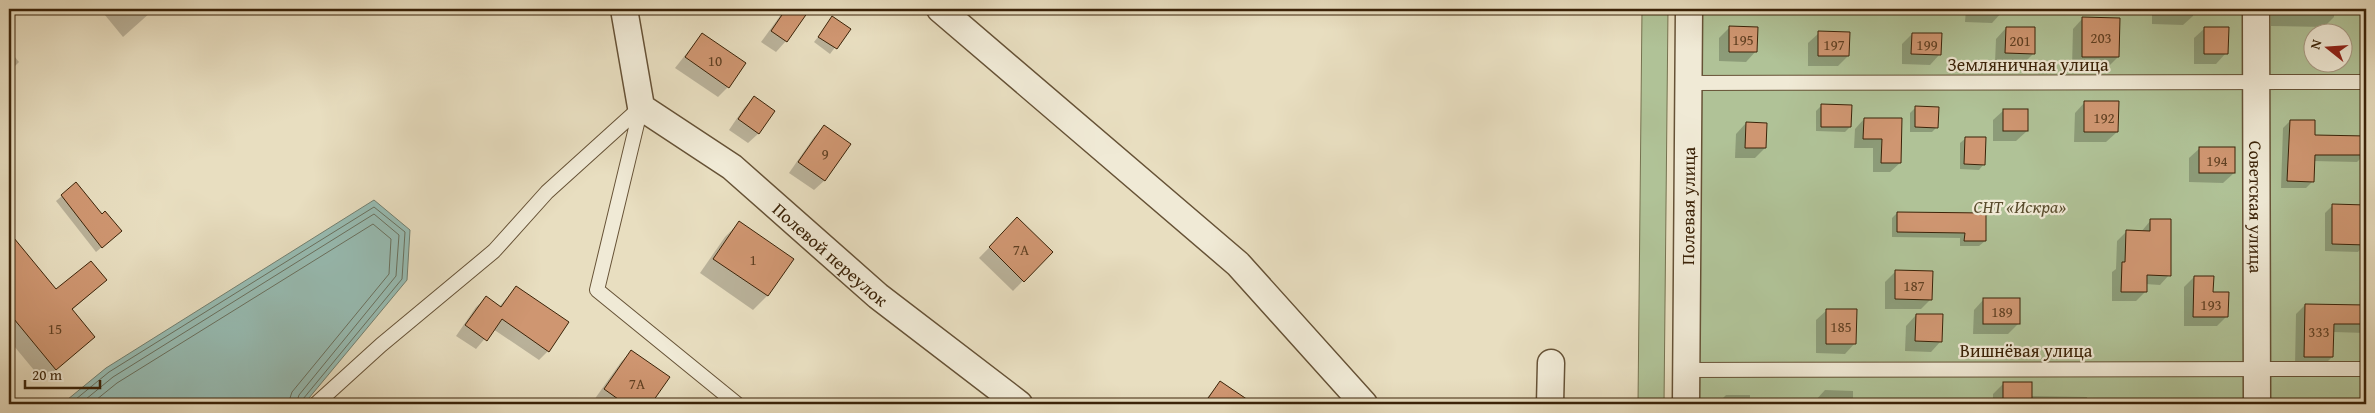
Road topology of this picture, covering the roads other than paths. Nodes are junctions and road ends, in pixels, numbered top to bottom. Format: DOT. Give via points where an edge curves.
graph roads {
  1 [pos="624,9"];
  2 [pos="940,9"];
  3 [pos="1689,9"];
  4 [pos="2256,9"];
  5 [pos="2366,82"];
  6 [pos="2256,83"];
  7 [pos="1689,84"];
  8 [pos="641,106"];
  9 [pos="1552,363"];
  10 [pos="2258,368"];
  11 [pos="2366,369"];
  12 [pos="1686,370"];
  13 [pos="316,404"];
  14 [pos="737,404"];
  15 [pos="1019,404"];
  16 [pos="1364,404"];
  17 [pos="1550,404"];
  18 [pos="1686,404"];
  19 [pos="2257,404"];
  1 -- 8 [label="street"];
  2 -- 16 [label="street" via="1238,264"];
  3 -- 7 [label="street, Полевая улица"];
  4 -- 6 [label="street, Советская улица"];
  5 -- 6 [label="lane, Земляничная улица"];
  6 -- 7 [label="lane, Земляничная улица"];
  6 -- 10 [label="street, Советская улица"];
  7 -- 12 [label="street, Полевая улица"];
  8 -- 13 [label="lane" via="547,192 494,252 381,345"];
  8 -- 14 [label="lane" via="597,290"];
  8 -- 15 [label="street, Полевой переулок" via="732,167 878,296"];
  9 -- 17 [label="street"];
  10 -- 11 [label="lane, Вишнёвая улица"];
  10 -- 12 [label="lane, Вишнёвая улица"];
  10 -- 19 [label="street, Советская улица"];
  12 -- 18 [label="street, Полевая улица"];
}
